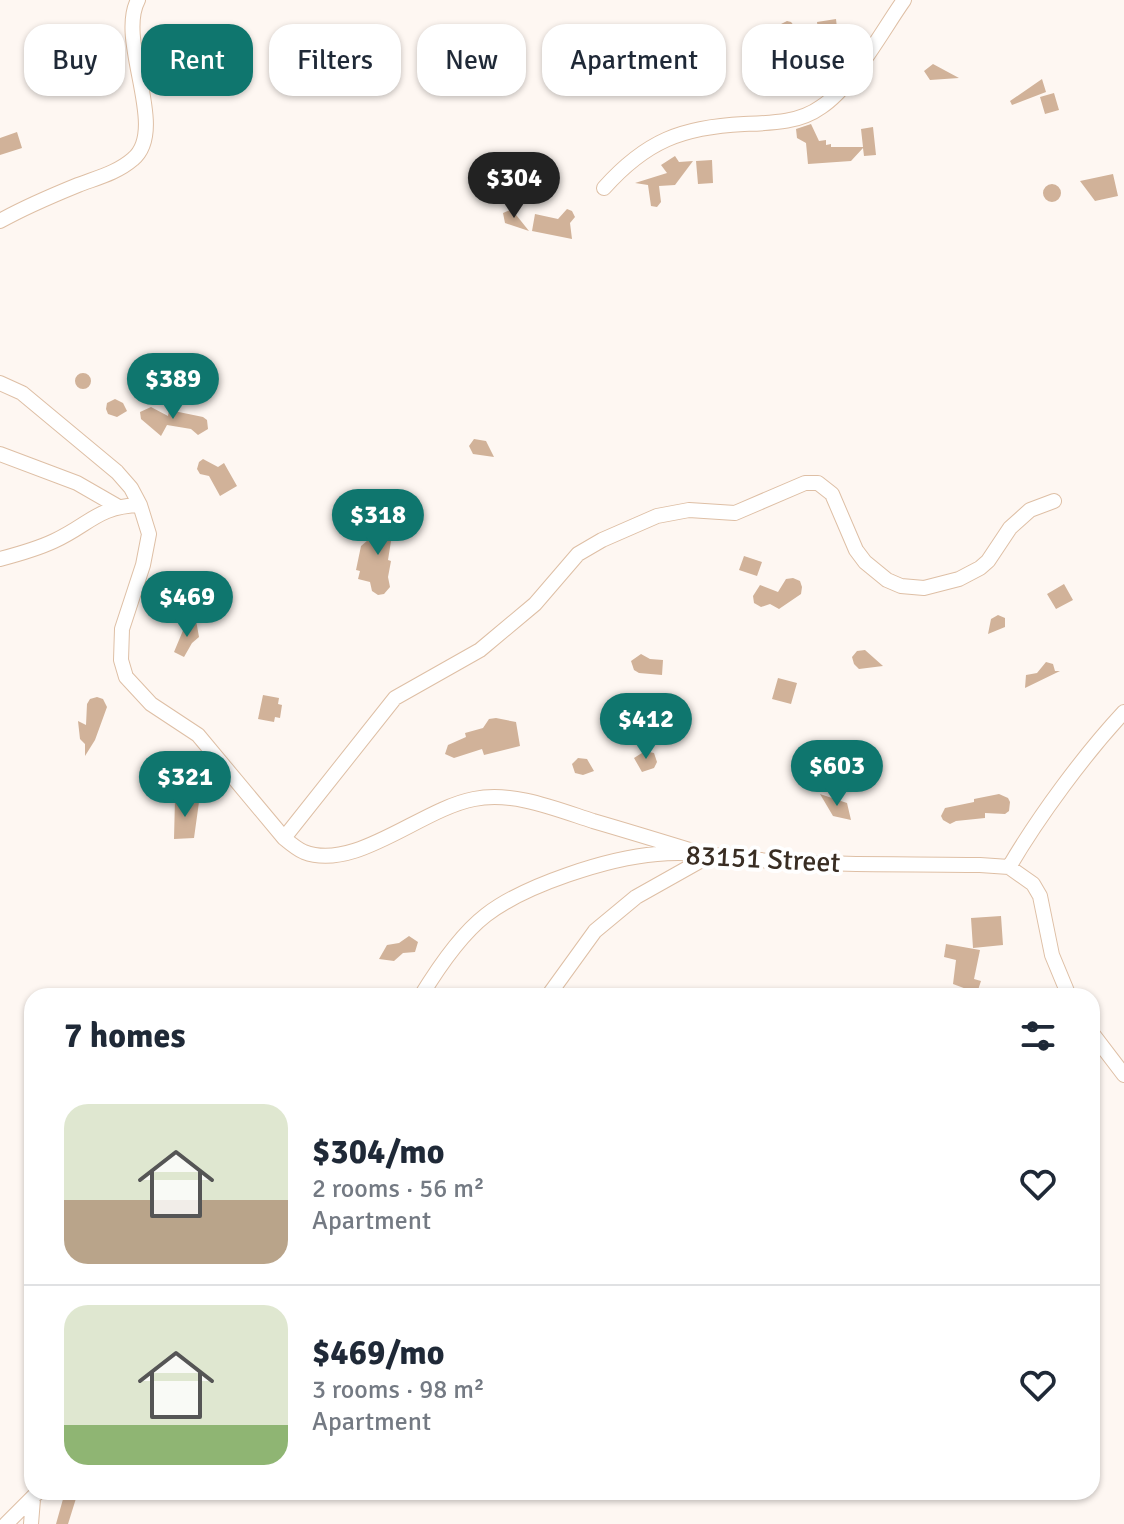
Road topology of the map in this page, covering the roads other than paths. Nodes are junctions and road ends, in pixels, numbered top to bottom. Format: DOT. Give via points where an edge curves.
graph roads {
  1 [pos="138,0"];
  2 [pos="904,0"];
  3 [pos="604,188"];
  4 [pos="0,221"];
  5 [pos="0,383"];
  6 [pos="0,454"];
  7 [pos="1054,501"];
  8 [pos="140,505"];
  9 [pos="117,506"];
  10 [pos="0,559"];
  11 [pos="1124,712"];
  12 [pos="284,838"];
  13 [pos="709,856"];
  14 [pos="1009,867"];
  15 [pos="427,988"];
  16 [pos="554,988"];
  17 [pos="1066,988"];
  18 [pos="1100,1044"];
  19 [pos="1124,1075"];
  20 [pos="31,1500"];
  21 [pos="35,1500"];
  22 [pos="6,1524"];
  23 [pos="31,1524"];
  1 -- 4 [label="street" via="131,23 145,114 140,152 112,172"];
  2 -- 3 [label="street" via="847,81 822,107 792,120 707,126 673,136 636,157"];
  5 -- 8 [label="street" via="22,393 117,472"];
  6 -- 9 [label="street" via="77,483"];
  7 -- 12 [label="street" via="1030,510 1010,528 980,568 924,588 887,580 865,562 832,494 818,483 805,483 735,513 689,510 657,516 602,540 578,554 535,604 480,650 395,698"];
  8 -- 9 [label="street"];
  8 -- 12 [label="street" via="149,534 122,629 126,677 151,704 198,735"];
  9 -- 10 [label="street" via="56,540"];
  11 -- 14 [label="street" via="1099,738"];
  12 -- 13 [label="street" via="304,852 338,856 456,803 501,797"];
  13 -- 14 [label="street, 83151 Street"];
  13 -- 15 [label="street, 83151 Street" via="624,859 528,892 486,916 456,946"];
  13 -- 16 [label="street" via="618,911 595,931"];
  14 -- 17 [label="street" via="1040,896 1052,955"];
  18 -- 19 [label="street"];
  20 -- 22 [label="street"];
  21 -- 23 [label="street"];
}
